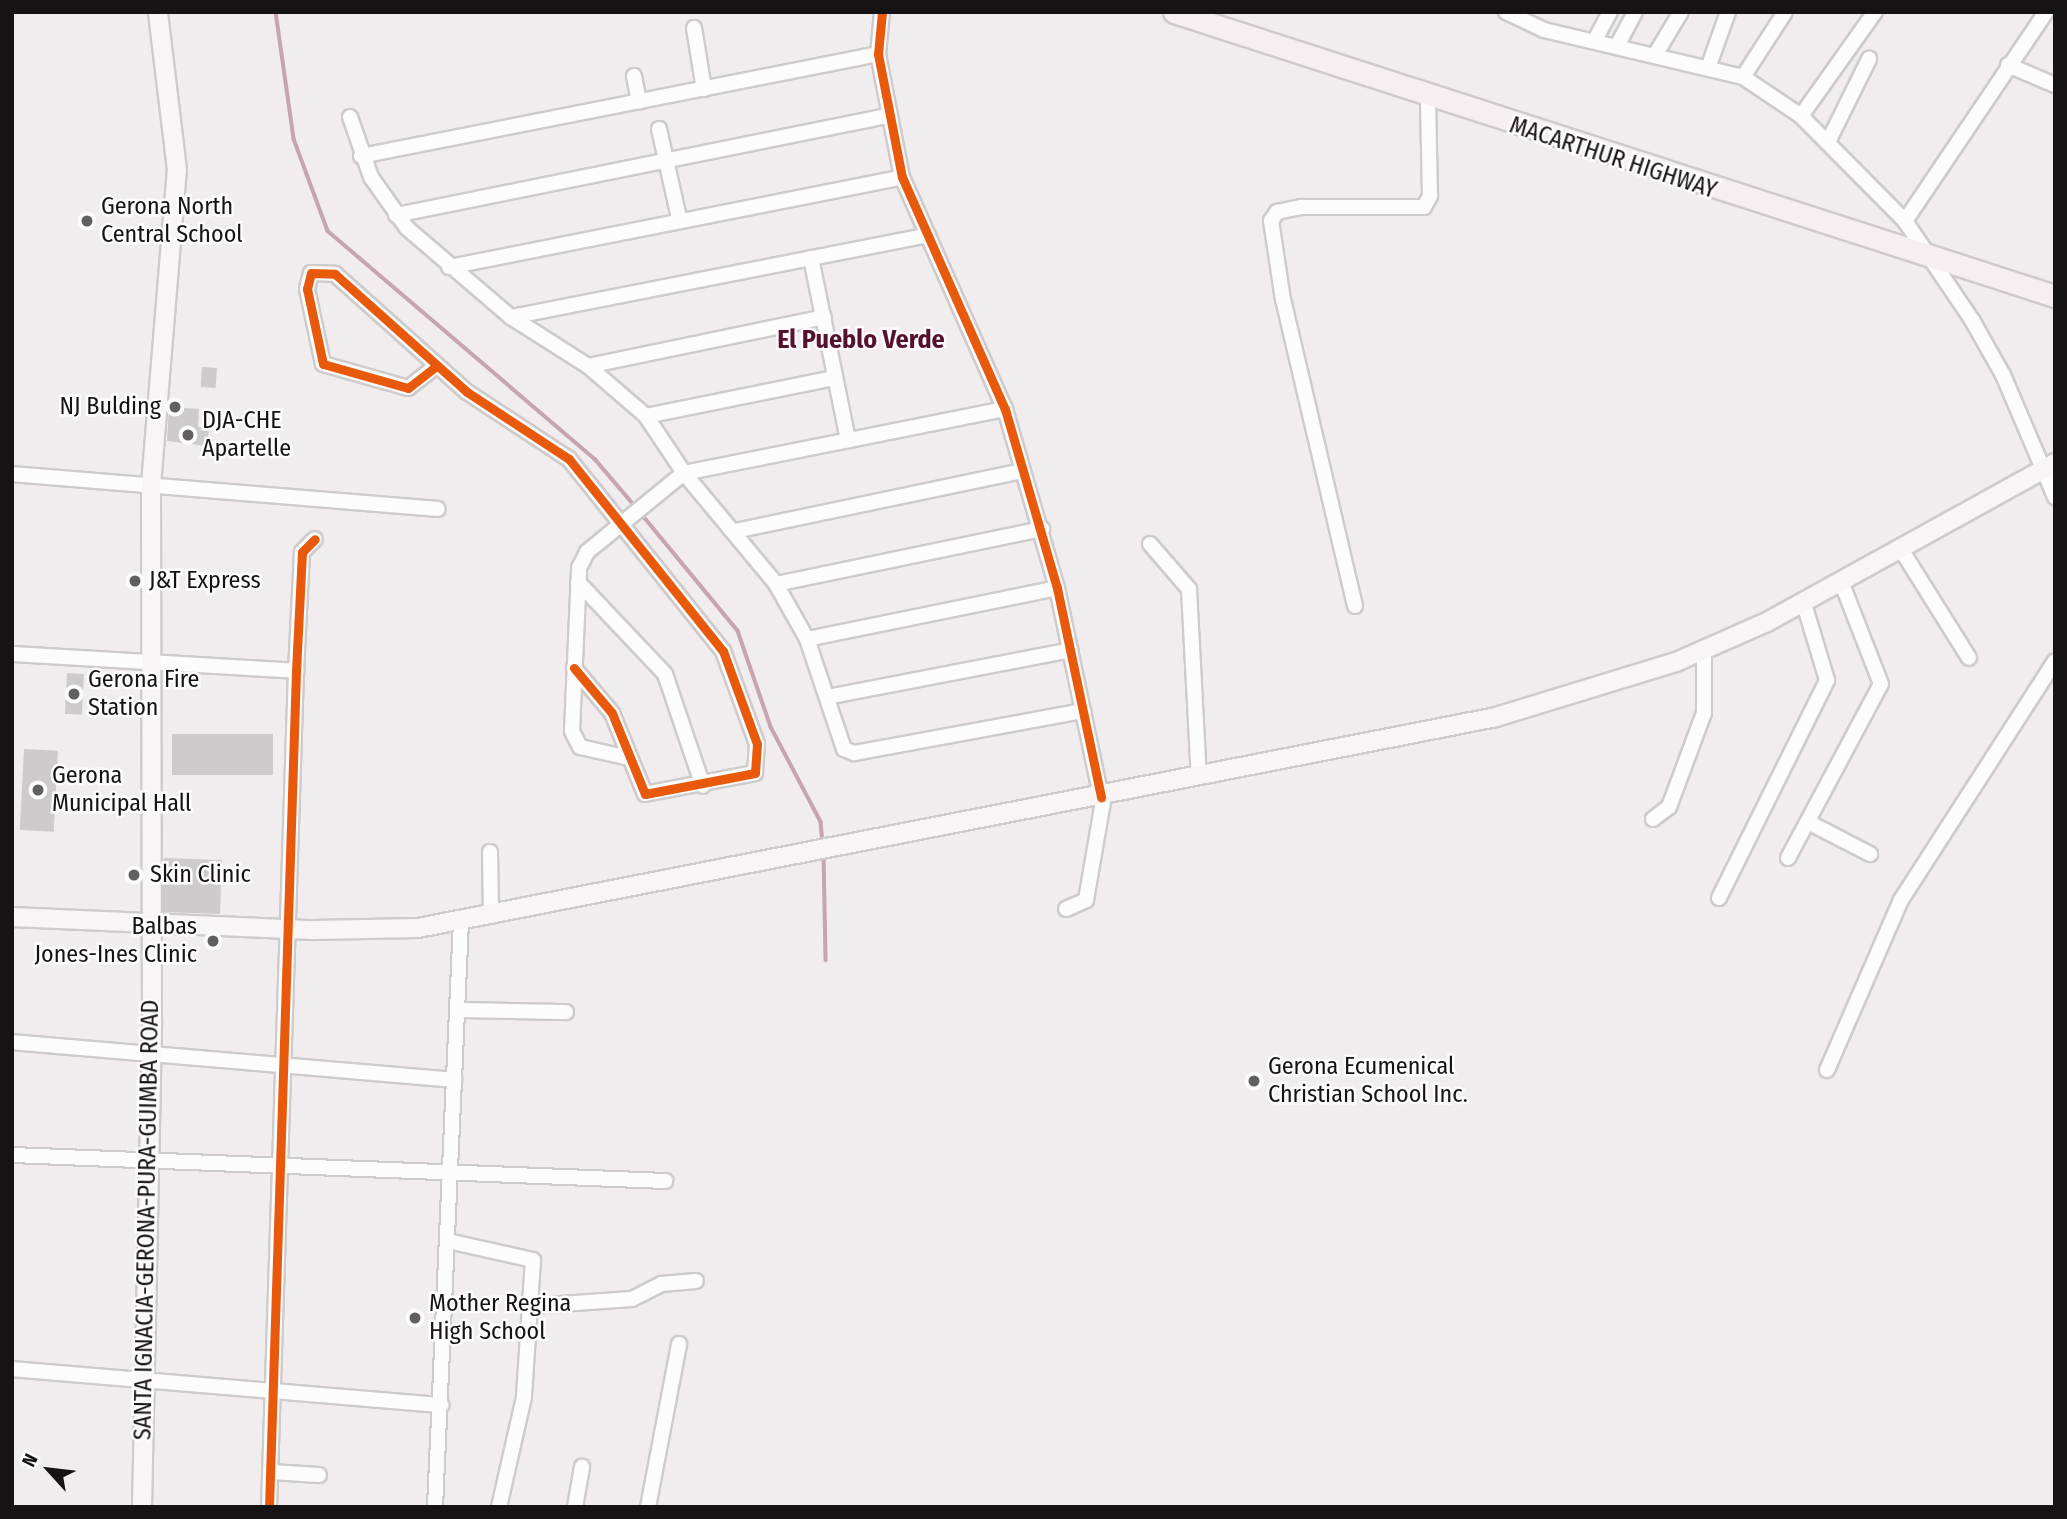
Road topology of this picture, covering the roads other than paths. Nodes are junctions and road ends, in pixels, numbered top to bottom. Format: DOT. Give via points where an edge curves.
graph roads {
  1 [pos="158,12"];
  2 [pos="882,12"];
  3 [pos="1174,12"];
  4 [pos="1506,12"];
  5 [pos="1611,12"];
  6 [pos="1635,12"];
  7 [pos="1681,12"];
  8 [pos="1728,12"];
  9 [pos="1785,12"];
  10 [pos="1875,12"];
  11 [pos="2046,12"];
  12 [pos="694,28"];
  13 [pos="1595,40"];
  14 [pos="1617,46"];
  15 [pos="878,54"];
  16 [pos="1655,55"];
  17 [pos="1868,60"];
  18 [pos="2008,65"];
  19 [pos="1708,68"];
  20 [pos="634,76"];
  21 [pos="1743,77"];
  22 [pos="2055,85"];
  23 [pos="704,89"];
  24 [pos="1428,97"];
  25 [pos="639,102"];
  26 [pos="887,116"];
  27 [pos="1801,116"];
  28 [pos="350,117"];
  29 [pos="659,129"];
  30 [pos="1828,142"];
  31 [pos="361,156"];
  32 [pos="665,159"];
  33 [pos="902,177"];
  34 [pos="396,215"];
  35 [pos="679,218"];
  36 [pos="1905,221"];
  37 [pos="925,236"];
  38 [pos="1928,257"];
  39 [pos="811,258"];
  40 [pos="449,267"];
  41 [pos="2055,296"];
  42 [pos="511,317"];
  43 [pos="824,317"];
  44 [pos="588,366"];
  45 [pos="435,367"];
  46 [pos="835,378"];
  47 [pos="1005,409"];
  48 [pos="646,416"];
  49 [pos="848,440"];
  50 [pos="2047,468"];
  51 [pos="1023,471"];
  52 [pos="684,473"];
  53 [pos="12,474"];
  54 [pos="151,485"];
  55 [pos="2055,497"];
  56 [pos="438,509"];
  57 [pos="623,522"];
  58 [pos="1042,529"];
  59 [pos="735,531"];
  60 [pos="315,539"];
  61 [pos="1150,544"];
  62 [pos="1902,551"];
  63 [pos="578,582"];
  64 [pos="776,584"];
  65 [pos="1842,584"];
  66 [pos="1057,588"];
  67 [pos="1804,604"];
  68 [pos="1355,606"];
  69 [pos="807,639"];
  70 [pos="1071,650"];
  71 [pos="1704,650"];
  72 [pos="12,654"];
  73 [pos="1969,658"];
  74 [pos="2055,661"];
  75 [pos="153,663"];
  76 [pos="574,668"];
  77 [pos="296,671"];
  78 [pos="828,697"];
  79 [pos="1083,711"];
  80 [pos="629,758"];
  81 [pos="1199,777"];
  82 [pos="703,786"];
  83 [pos="1102,796"];
  84 [pos="1653,819"];
  85 [pos="1808,822"];
  86 [pos="490,852"];
  87 [pos="1870,854"];
  88 [pos="1788,858"];
  89 [pos="1718,898"];
  90 [pos="1066,909"];
  91 [pos="491,916"];
  92 [pos="12,917"];
  93 [pos="461,921"];
  94 [pos="151,925"];
  95 [pos="284,929"];
  96 [pos="458,1010"];
  97 [pos="566,1013"];
  98 [pos="12,1042"];
  99 [pos="148,1052"];
  100 [pos="286,1066"];
  101 [pos="1826,1070"];
  102 [pos="454,1080"];
  103 [pos="12,1155"];
  104 [pos="149,1160"];
  105 [pos="283,1163"];
  106 [pos="451,1173"];
  107 [pos="665,1181"];
  108 [pos="448,1241"];
  109 [pos="696,1281"];
  110 [pos="532,1306"];
  111 [pos="679,1344"];
  112 [pos="12,1369"];
  113 [pos="145,1382"];
  114 [pos="275,1389"];
  115 [pos="441,1405"];
  116 [pos="582,1467"];
  117 [pos="271,1472"];
  118 [pos="318,1475"];
  119 [pos="142,1507"];
  120 [pos="269,1507"];
  121 [pos="435,1507"];
  122 [pos="499,1507"];
  123 [pos="575,1507"];
  124 [pos="649,1507"];
  1 -- 54 [label="main road, SANTA IGNACIA-GERONA-PURA-GUIMBA ROAD" via="177,170"];
  2 -- 15 [label="street"];
  3 -- 24 [label="highway, MACARTHUR HIGHWAY"];
  4 -- 13 [label="street" via="1544,30"];
  5 -- 13 [label="street"];
  6 -- 14 [label="street"];
  7 -- 16 [label="street"];
  8 -- 19 [label="street"];
  9 -- 21 [label="street"];
  10 -- 27 [label="street"];
  11 -- 18 [label="street"];
  12 -- 23 [label="street"];
  13 -- 14 [label="street"];
  14 -- 16 [label="street"];
  15 -- 23 [label="street"];
  15 -- 26 [label="street"];
  16 -- 19 [label="street"];
  17 -- 30 [label="street"];
  18 -- 22 [label="street"];
  18 -- 36 [label="street"];
  19 -- 21 [label="street"];
  20 -- 25 [label="street"];
  21 -- 27 [label="street"];
  23 -- 25 [label="street"];
  24 -- 38 [label="highway, MACARTHUR HIGHWAY"];
  24 -- 68 [label="street" via="1430,196 1424,207 1301,207 1277,212 1271,222 1283,300"];
  25 -- 31 [label="street"];
  26 -- 32 [label="street"];
  26 -- 33 [label="street"];
  27 -- 30 [label="street"];
  28 -- 31 [label="street"];
  29 -- 32 [label="street"];
  30 -- 36 [label="street"];
  31 -- 34 [label="street"];
  32 -- 34 [label="street"];
  32 -- 35 [label="street"];
  33 -- 35 [label="street"];
  33 -- 37 [label="street"];
  34 -- 40 [label="street"];
  35 -- 40 [label="street"];
  36 -- 38 [label="street"];
  37 -- 39 [label="street"];
  37 -- 47 [label="street"];
  38 -- 41 [label="highway, MACARTHUR HIGHWAY"];
  38 -- 50 [label="street" via="1987,343"];
  39 -- 42 [label="street"];
  39 -- 43 [label="street"];
  40 -- 42 [label="street"];
  42 -- 44 [label="street"];
  43 -- 44 [label="street"];
  43 -- 46 [label="street"];
  44 -- 48 [label="street"];
  45 -- 45 [label="street" via="335,274 311,273 307,289 323,364 408,388"];
  45 -- 57 [label="street" via="565,455"];
  46 -- 48 [label="street"];
  46 -- 49 [label="street"];
  47 -- 49 [label="street"];
  47 -- 51 [label="street"];
  48 -- 52 [label="street"];
  49 -- 52 [label="street"];
  50 -- 55 [label="street"];
  50 -- 62 [label="main road"];
  51 -- 58 [label="street"];
  51 -- 59 [label="street"];
  52 -- 57 [label="street"];
  52 -- 59 [label="street"];
  53 -- 54 [label="street"];
  54 -- 56 [label="street"];
  54 -- 75 [label="main road, SANTA IGNACIA-GERONA-PURA-GUIMBA ROAD"];
  57 -- 63 [label="street" via="584,555"];
  57 -- 82 [label="street" via="705,624 741,691 758,766 748,778"];
  58 -- 64 [label="street"];
  58 -- 66 [label="street"];
  59 -- 64 [label="street"];
  60 -- 77 [label="street" via="302,552"];
  61 -- 81 [label="street" via="1189,589"];
  62 -- 65 [label="main road"];
  62 -- 73 [label="street"];
  63 -- 76 [label="street"];
  63 -- 82 [label="street" via="665,674"];
  64 -- 69 [label="street"];
  65 -- 67 [label="main road"];
  65 -- 85 [label="street" via="1881,684"];
  66 -- 69 [label="street"];
  66 -- 70 [label="street"];
  67 -- 71 [label="main road"];
  67 -- 89 [label="street" via="1827,680"];
  69 -- 78 [label="street"];
  70 -- 78 [label="street"];
  70 -- 79 [label="street"];
  71 -- 81 [label="main road" via="1515,712"];
  71 -- 84 [label="street" via="1704,713 1670,807"];
  72 -- 75 [label="street"];
  74 -- 101 [label="street" via="1901,900"];
  75 -- 77 [label="street"];
  75 -- 94 [label="main road, SANTA IGNACIA-GERONA-PURA-GUIMBA ROAD"];
  76 -- 80 [label="street" via="612,713"];
  76 -- 80 [label="street" via="575,740 586,750"];
  77 -- 95 [label="street"];
  78 -- 79 [label="street" via="849,753"];
  79 -- 83 [label="street"];
  80 -- 82 [label="street" via="645,794"];
  81 -- 83 [label="main road"];
  83 -- 90 [label="street" via="1086,900"];
  83 -- 91 [label="main road"];
  85 -- 87 [label="street"];
  85 -- 88 [label="street"];
  86 -- 91 [label="street"];
  91 -- 93 [label="main road"];
  92 -- 94 [label="main road"];
  93 -- 95 [label="main road" via="387,931"];
  93 -- 96 [label="street"];
  94 -- 95 [label="main road"];
  94 -- 99 [label="main road, SANTA IGNACIA-GERONA-PURA-GUIMBA ROAD"];
  95 -- 100 [label="street"];
  96 -- 97 [label="street"];
  96 -- 102 [label="street"];
  98 -- 99 [label="street"];
  99 -- 100 [label="street"];
  99 -- 104 [label="main road, SANTA IGNACIA-GERONA-PURA-GUIMBA ROAD"];
  100 -- 102 [label="street"];
  100 -- 105 [label="street"];
  102 -- 106 [label="street"];
  103 -- 104 [label="street"];
  104 -- 105 [label="street"];
  104 -- 113 [label="main road, SANTA IGNACIA-GERONA-PURA-GUIMBA ROAD"];
  105 -- 106 [label="street"];
  105 -- 114 [label="street"];
  106 -- 107 [label="street"];
  106 -- 108 [label="street"];
  108 -- 110 [label="street" via="530,1257"];
  108 -- 115 [label="street"];
  109 -- 110 [label="street" via="661,1284 632,1299"];
  110 -- 122 [label="street" via="524,1397"];
  111 -- 124 [label="street"];
  112 -- 113 [label="street"];
  113 -- 114 [label="street"];
  113 -- 119 [label="main road, SANTA IGNACIA-GERONA-PURA-GUIMBA ROAD"];
  114 -- 115 [label="street"];
  114 -- 117 [label="street"];
  115 -- 121 [label="street"];
  116 -- 123 [label="street"];
  117 -- 118 [label="street"];
  117 -- 120 [label="street"];
}
